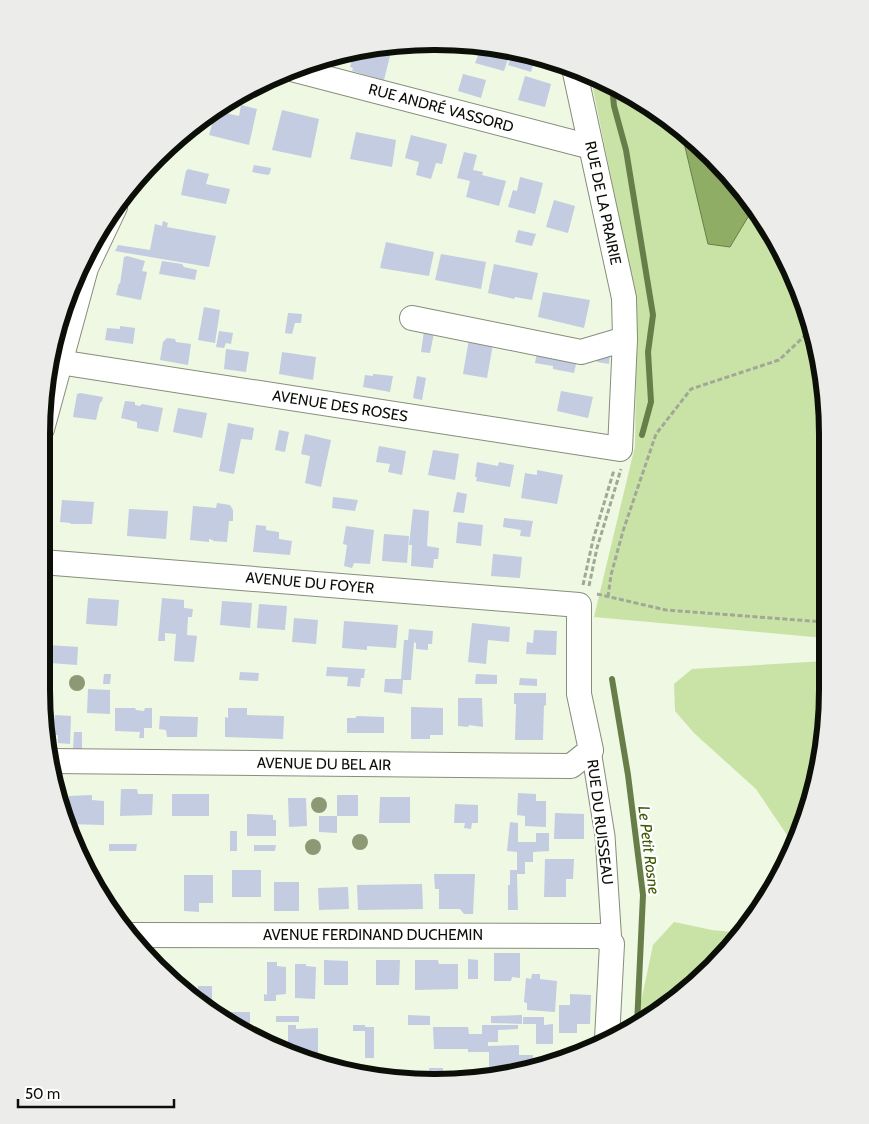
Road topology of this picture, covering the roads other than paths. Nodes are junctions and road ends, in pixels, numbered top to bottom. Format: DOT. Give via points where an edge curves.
graph roads {
  1 [pos="304,72"];
  2 [pos="576,77"];
  3 [pos="591,147"];
  4 [pos="83,278"];
  5 [pos="412,318"];
  6 [pos="625,339"];
  7 [pos="60,362"];
  8 [pos="53,390"];
  9 [pos="620,449"];
  10 [pos="50,563"];
  11 [pos="580,598"];
  12 [pos="591,750"];
  13 [pos="56,761"];
  14 [pos="138,935"];
  15 [pos="612,944"];
  16 [pos="608,1032"];
  1 -- 3 [label="street, RUE ANDRÉ VASSORD"];
  2 -- 3 [label="street, RUE DE LA PRAIRIE"];
  3 -- 6 [label="street, RUE DE LA PRAIRIE" via="624,298"];
  4 -- 7 [label="street"];
  5 -- 6 [label="street" via="581,352"];
  6 -- 9 [label="street, RUE DE LA PRAIRIE"];
  7 -- 8 [label="street"];
  7 -- 9 [label="street, AVENUE DES ROSES"];
  10 -- 11 [label="street, AVENUE DU FOYER"];
  11 -- 12 [label="street, RUE DU RUISSEAU" via="579,694"];
  12 -- 13 [label="street, AVENUE DU BEL AIR" via="571,766"];
  12 -- 15 [label="street, RUE DU RUISSEAU" via="604,836"];
  14 -- 15 [label="street, AVENUE FERDINAND DUCHEMIN" via="603,936"];
  15 -- 16 [label="street, RUE DU RUISSEAU"];
}
